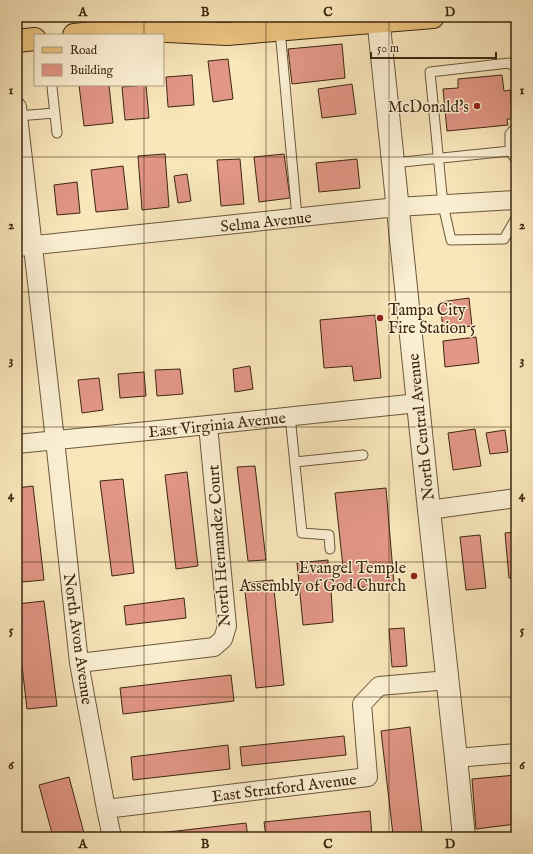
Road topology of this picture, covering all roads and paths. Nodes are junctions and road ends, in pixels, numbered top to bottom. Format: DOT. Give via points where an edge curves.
graph roads {
  1 [pos="183,17"];
  2 [pos="433,17"];
  3 [pos="378,19"];
  4 [pos="129,23"];
  5 [pos="280,30"];
  6 [pos="79,34"];
  7 [pos="34,39"];
  8 [pos="17,41"];
  9 [pos="516,68"];
  10 [pos="52,87"];
  11 [pos="17,113"];
  12 [pos="55,113"];
  13 [pos="516,127"];
  14 [pos="57,133"];
  15 [pos="510,151"];
  16 [pos="438,158"];
  17 [pos="516,160"];
  18 [pos="393,163"];
  19 [pos="516,200"];
  20 [pos="443,205"];
  21 [pos="397,207"];
  22 [pos="297,217"];
  23 [pos="516,218"];
  24 [pos="25,246"];
  25 [pos="418,402"];
  26 [pos="290,416"];
  27 [pos="208,425"];
  28 [pos="55,440"];
  29 [pos="17,444"];
  30 [pos="364,455"];
  31 [pos="295,462"];
  32 [pos="516,498"];
  33 [pos="429,510"];
  34 [pos="330,549"];
  35 [pos="79,663"];
  36 [pos="448,680"];
  37 [pos="516,753"];
  38 [pos="456,758"];
  39 [pos="106,809"];
  40 [pos="112,837"];
  41 [pos="464,837"];
  1 -- 4 [label="main road"];
  2 -- 3 [label="main road"];
  3 -- 5 [label="main road"];
  3 -- 18 [label="street, North Central Avenue"];
  4 -- 5 [label="main road" via="227,34"];
  4 -- 6 [label="main road"];
  5 -- 22 [label="lane"];
  7 -- 8 [label="main road"];
  9 -- 16 [label="lane" via="509,63 430,72"];
  10 -- 12 [label="lane"];
  11 -- 12 [label="lane"];
  11 -- 24 [label="street, North Avon Avenue"];
  12 -- 14 [label="lane"];
  13 -- 15 [label="lane" via="510,134"];
  15 -- 16 [label="lane"];
  15 -- 17 [label="lane"];
  16 -- 18 [label="lane"];
  16 -- 20 [label="lane"];
  18 -- 21 [label="street, North Central Avenue"];
  19 -- 20 [label="street, Selma Avenue"];
  20 -- 21 [label="street, Selma Avenue"];
  20 -- 23 [label="lane" via="451,240 504,239"];
  21 -- 22 [label="street, Selma Avenue"];
  21 -- 25 [label="street, North Central Avenue"];
  22 -- 24 [label="street, Selma Avenue"];
  24 -- 28 [label="street, North Avon Avenue"];
  25 -- 26 [label="street, East Virginia Avenue"];
  25 -- 33 [label="street, North Central Avenue"];
  26 -- 27 [label="street, East Virginia Avenue"];
  26 -- 31 [label="lane"];
  27 -- 28 [label="street, East Virginia Avenue"];
  27 -- 35 [label="street, North Hernandez Court" via="227,626 223,639 214,647"];
  28 -- 29 [label="street, East Virginia Avenue"];
  28 -- 35 [label="street, North Avon Avenue"];
  30 -- 31 [label="lane"];
  31 -- 34 [label="lane" via="302,533 329,535"];
  32 -- 33 [label="street"];
  33 -- 36 [label="street, North Central Avenue"];
  35 -- 39 [label="street, North Avon Avenue"];
  36 -- 38 [label="street, North Central Avenue"];
  36 -- 39 [label="street, East Stratford Avenue" via="379,686 362,704 368,777"];
  37 -- 38 [label="street"];
  38 -- 41 [label="street, North Central Avenue"];
  39 -- 40 [label="street, North Avon Avenue"];
}
